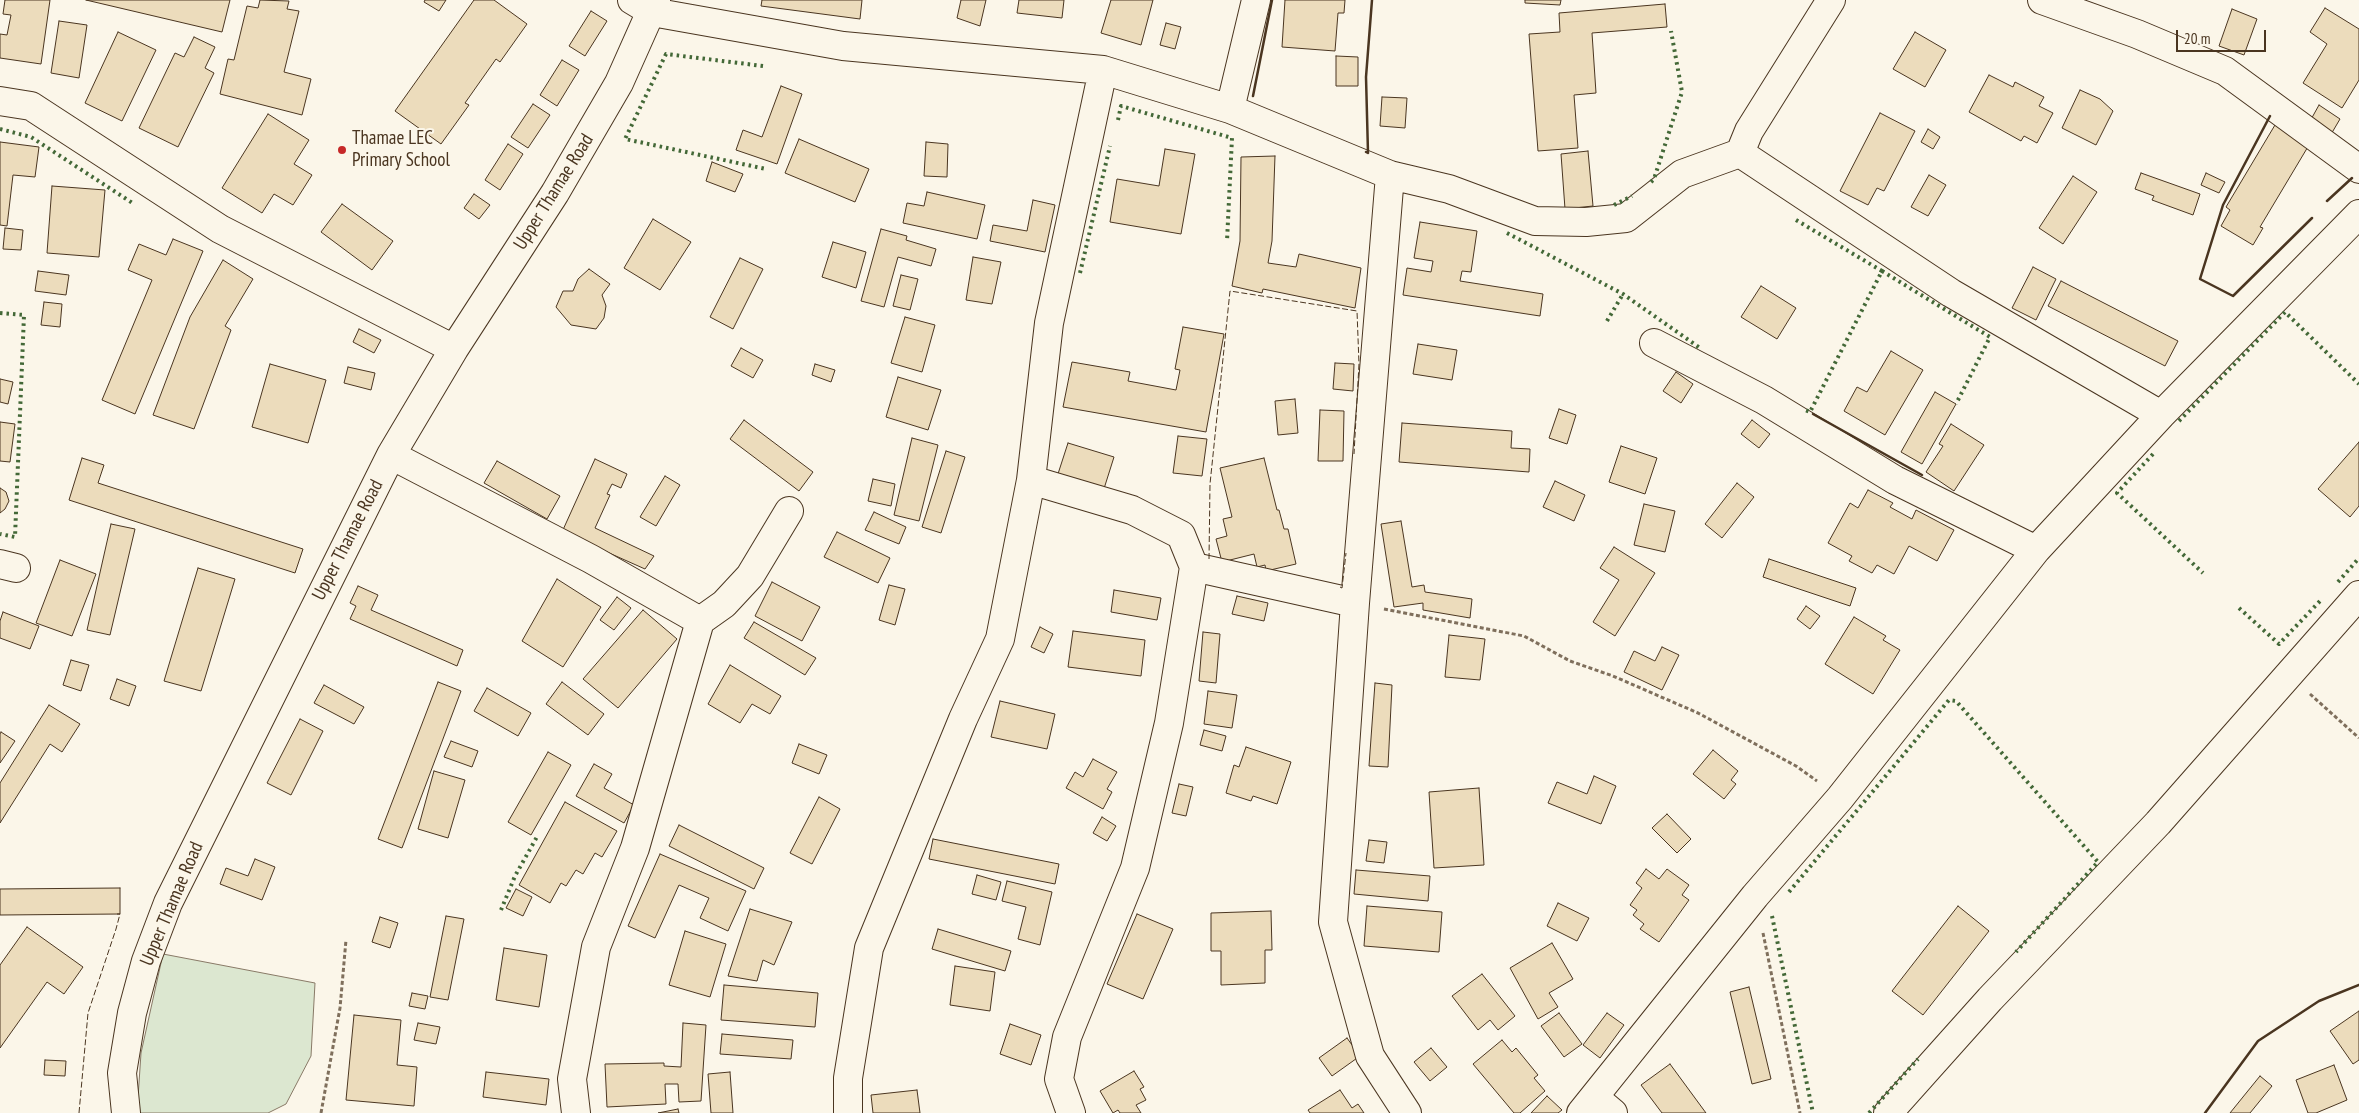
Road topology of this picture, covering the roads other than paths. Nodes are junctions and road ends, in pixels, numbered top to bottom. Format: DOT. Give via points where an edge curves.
graph roads {
  1 [pos="1256,0"];
  2 [pos="1831,0"];
  3 [pos="2042,0"];
  4 [pos="647,4"];
  5 [pos="1103,70"];
  6 [pos="0,101"];
  7 [pos="1230,109"];
  8 [pos="1740,152"];
  9 [pos="2359,169"];
  10 [pos="1390,175"];
  11 [pos="2359,214"];
  12 [pos="1654,343"];
  13 [pos="454,349"];
  14 [pos="2161,415"];
  15 [pos="391,456"];
  16 [pos="1031,480"];
  17 [pos="789,511"];
  18 [pos="2036,550"];
  19 [pos="1194,567"];
  20 [pos="2359,595"];
  21 [pos="1355,603"];
  22 [pos="700,621"];
  23 [pos="1596,1108"];
  24 [pos="126,1113"];
  25 [pos="576,1113"];
  26 [pos="848,1113"];
  27 [pos="1071,1113"];
  28 [pos="1407,1113"];
  29 [pos="1888,1113"];
  1 -- 7 [label="street"];
  2 -- 8 [label="street" via="1749,131"];
  3 -- 9 [label="street" via="2225,71"];
  4 -- 5 [label="street" via="843,46"];
  4 -- 13 [label="street, Upper Thamae Road" via="619,83 555,193"];
  5 -- 7 [label="street"];
  5 -- 16 [label="street" via="1048,323"];
  6 -- 13 [label="street" via="31,106 220,229"];
  7 -- 10 [label="street"];
  8 -- 10 [label="street" via="1682,174 1626,218 1586,222 1535,221 1449,190"];
  8 -- 14 [label="street" via="1951,293"];
  10 -- 21 [label="street"];
  11 -- 14 [label="street"];
  12 -- 18 [label="street" via="1764,400 1895,480"];
  13 -- 15 [label="street, Upper Thamae Road"];
  14 -- 18 [label="street"];
  15 -- 22 [label="street" via="591,559"];
  15 -- 24 [label="street, Upper Thamae Road" via="168,903 146,961 132,1013 122,1073"];
  16 -- 19 [label="street" via="1132,510 1181,535"];
  16 -- 26 [label="street" via="1000,639 963,719 869,948 848,1078"];
  17 -- 22 [label="street" via="750,576 724,604"];
  18 -- 23 [label="street" via="1840,798 1755,896"];
  19 -- 21 [label="street"];
  19 -- 27 [label="street" via="1170,723 1135,868 1068,1037 1059,1079"];
  20 -- 29 [label="street" via="2158,823 1990,999"];
  21 -- 28 [label="street" via="1333,922 1370,1056"];
  22 -- 25 [label="street" via="635,848 596,947 572,1079"];
}
